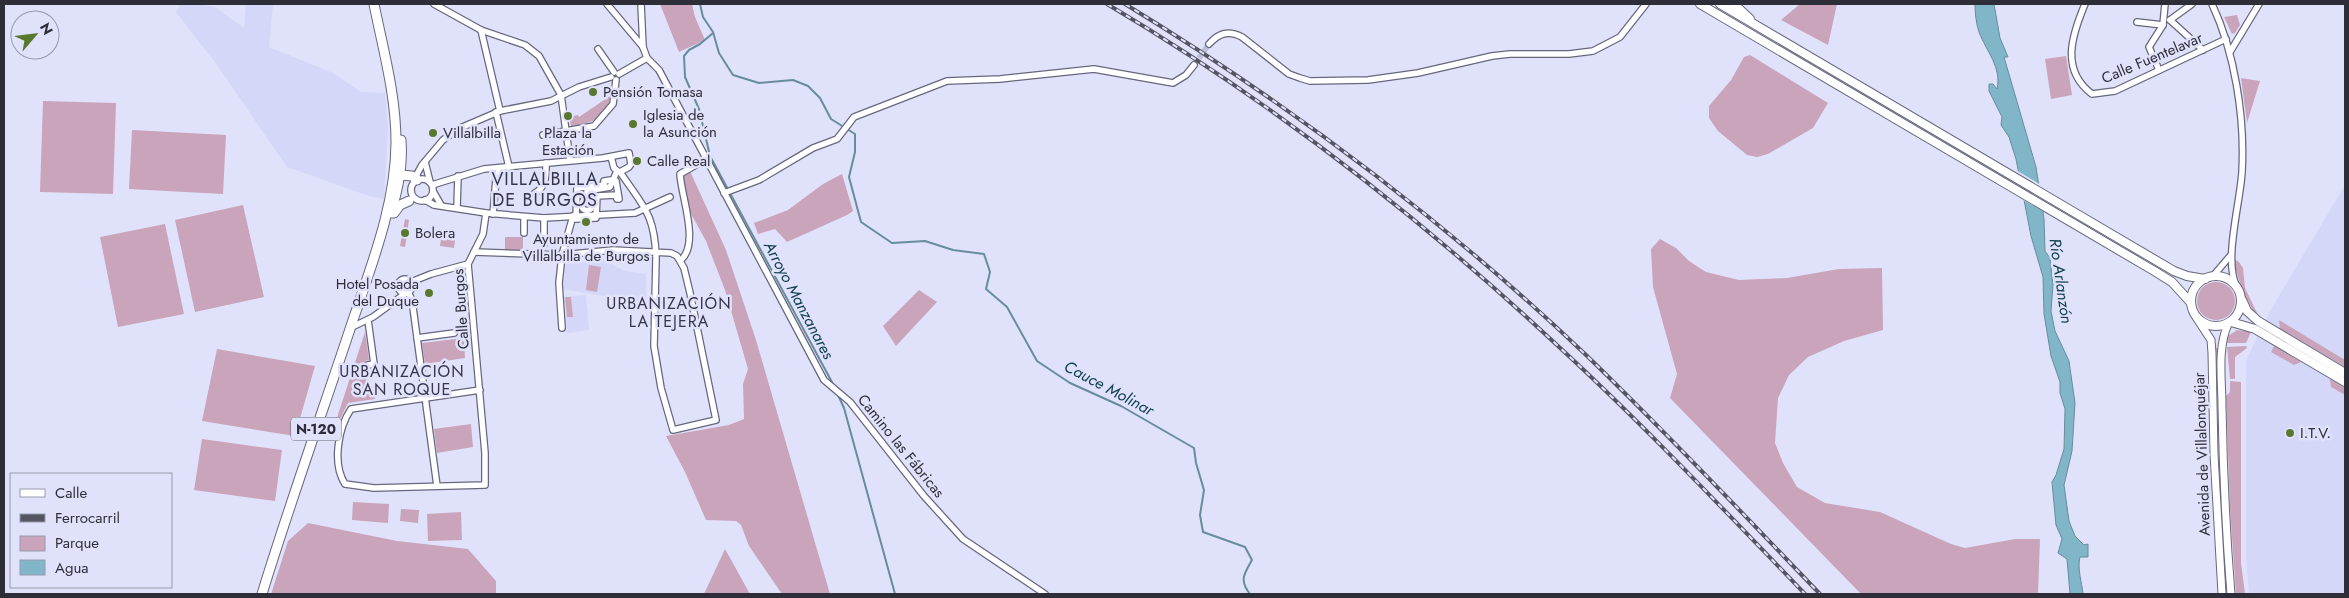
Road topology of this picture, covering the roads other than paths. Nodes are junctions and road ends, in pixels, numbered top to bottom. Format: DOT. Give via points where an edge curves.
graph roads {
  1 [pos="374,4"];
  2 [pos="607,4"];
  3 [pos="641,4"];
  4 [pos="1646,4"];
  5 [pos="1700,4"];
  6 [pos="1720,4"];
  7 [pos="1734,4"];
  8 [pos="2085,4"];
  9 [pos="2165,4"];
  10 [pos="2192,4"];
  11 [pos="2212,4"];
  12 [pos="2259,4"];
  13 [pos="438,5"];
  14 [pos="2136,22"];
  15 [pos="2165,22"];
  16 [pos="1754,24"];
  17 [pos="481,30"];
  18 [pos="2226,39"];
  19 [pos="1209,44"];
  20 [pos="643,48"];
  21 [pos="598,49"];
  22 [pos="2203,50"];
  23 [pos="2230,52"];
  24 [pos="647,58"];
  25 [pos="1194,65"];
  26 [pos="2159,70"];
  27 [pos="615,76"];
  28 [pos="561,95"];
  29 [pos="392,97"];
  30 [pos="498,112"];
  31 [pos="567,133"];
  32 [pos="543,135"];
  33 [pos="396,142"];
  34 [pos="611,157"];
  35 [pos="706,159"];
  36 [pos="570,160"];
  37 [pos="425,162"];
  38 [pos="546,163"];
  39 [pos="510,167"];
  40 [pos="500,168"];
  41 [pos="620,173"];
  42 [pos="458,176"];
  43 [pos="398,178"];
  44 [pos="417,180"];
  45 [pos="614,181"];
  46 [pos="432,186"];
  47 [pos="578,188"];
  48 [pos="586,191"];
  49 [pos="727,191"];
  50 [pos="535,193"];
  51 [pos="670,197"];
  52 [pos="396,198"];
  53 [pos="417,200"];
  54 [pos="441,205"];
  55 [pos="457,207"];
  56 [pos="646,209"];
  57 [pos="490,213"];
  58 [pos="588,213"];
  59 [pos="598,214"];
  60 [pos="575,216"];
  61 [pos="524,217"];
  62 [pos="544,218"];
  63 [pos="387,221"];
  64 [pos="524,233"];
  65 [pos="544,244"];
  66 [pos="474,252"];
  67 [pos="656,252"];
  68 [pos="562,255"];
  69 [pos="2231,255"];
  70 [pos="681,260"];
  71 [pos="468,264"];
  72 [pos="2213,276"];
  73 [pos="2204,279"];
  74 [pos="411,282"];
  75 [pos="2236,286"];
  76 [pos="398,289"];
  77 [pos="407,292"];
  78 [pos="2242,300"];
  79 [pos="2191,303"];
  80 [pos="389,305"];
  81 [pos="2196,317"];
  82 [pos="368,320"];
  83 [pos="2230,323"];
  84 [pos="350,328"];
  85 [pos="562,328"];
  86 [pos="454,333"];
  87 [pos="417,338"];
  88 [pos="368,365"];
  89 [pos="2345,373"];
  90 [pos="2345,382"];
  91 [pos="480,390"];
  92 [pos="425,397"];
  93 [pos="437,486"];
  94 [pos="262,594"];
  95 [pos="1045,594"];
  96 [pos="2222,594"];
  97 [pos="2231,594"];
  1 -- 29 [label="highway, N-120"];
  2 -- 20 [label="street, Camino las Fábricas"];
  3 -- 20 [label="street, Camino las Fábricas"];
  4 -- 19 [label="street" via="1620,37 1593,51 1492,56 1376,80 1310,81 1300,78 1289,74 1235,33 1221,34"];
  5 -- 79 [label="main road" via="2167,278"];
  6 -- 16 [label="main road"];
  7 -- 16 [label="main road"];
  8 -- 26 [label="street, Calle Fuentelavar" via="2076,26 2070,57 2075,74 2087,90 2096,94 2115,91"];
  9 -- 15 [label="street"];
  10 -- 15 [label="street"];
  11 -- 18 [label="street"];
  12 -- 23 [label="street"];
  13 -- 17 [label="street"];
  14 -- 15 [label="street"];
  15 -- 22 [label="street"];
  15 -- 26 [label="street" via="2149,47"];
  16 -- 73 [label="main road" via="2180,274"];
  17 -- 28 [label="street" via="533,50"];
  17 -- 30 [label="street"];
  18 -- 22 [label="street, Calle Fuentelavar"];
  18 -- 23 [label="street"];
  20 -- 24 [label="street, Camino las Fábricas"];
  21 -- 27 [label="street"];
  22 -- 26 [label="street, Calle Fuentelavar"];
  23 -- 69 [label="street" via="2240,124 2242,170"];
  24 -- 27 [label="street"];
  24 -- 35 [label="street, Camino las Fábricas" via="659,70"];
  25 -- 49 [label="street" via="1186,75 1173,82 1094,69 987,80 951,80 858,115 837,139 812,148 768,176"];
  27 -- 28 [label="street"];
  27 -- 31 [label="street" via="613,104 597,124"];
  28 -- 30 [label="street" via="551,101"];
  28 -- 31 [label="street"];
  29 -- 33 [label="highway, N-120"];
  29 -- 43 [label="highway, N-120" via="401,135"];
  30 -- 37 [label="street" via="452,133"];
  30 -- 39 [label="street"];
  31 -- 32 [label="street"];
  31 -- 36 [label="street"];
  33 -- 43 [label="highway"];
  33 -- 63 [label="highway, N-120"];
  34 -- 36 [label="street"];
  34 -- 41 [label="street"];
  34 -- 41 [label="street" via="629,151 631,164"];
  35 -- 49 [label="street, Camino las Fábricas"];
  35 -- 70 [label="street" via="680,174 689,230 685,256"];
  36 -- 38 [label="street"];
  37 -- 44 [label="street"];
  37 -- 46 [label="street"];
  38 -- 39 [label="street"];
  38 -- 50 [label="street" via="546,180"];
  39 -- 40 [label="street"];
  40 -- 42 [label="street"];
  40 -- 57 [label="street, Calle Burgos"];
  41 -- 45 [label="street"];
  41 -- 56 [label="street"];
  42 -- 46 [label="street"];
  42 -- 55 [label="street"];
  43 -- 44 [label="highway" via="412,176"];
  43 -- 52 [label="highway"];
  43 -- 63 [label="highway"];
  44 -- 46 [label="street" via="424,179"];
  44 -- 53 [label="street" via="412,191"];
  45 -- 47 [label="street"];
  45 -- 48 [label="street" via="607,189"];
  45 -- 59 [label="street" via="619,188 619,199 616,195 597,196"];
  46 -- 53 [label="street" via="430,197"];
  46 -- 54 [label="street"];
  47 -- 48 [label="street"];
  47 -- 60 [label="street"];
  48 -- 58 [label="street" via="592,204"];
  49 -- 95 [label="street, Camino las Fábricas" via="819,374 850,402 924,496 963,539"];
  51 -- 56 [label="street"];
  52 -- 53 [label="highway"];
  52 -- 63 [label="highway, N-120"];
  53 -- 54 [label="street"];
  53 -- 63 [label="highway" via="398,207"];
  54 -- 55 [label="street"];
  55 -- 57 [label="street"];
  56 -- 59 [label="street" via="635,213"];
  56 -- 67 [label="street"];
  57 -- 61 [label="street"];
  57 -- 66 [label="street, Calle Burgos"];
  58 -- 59 [label="street"];
  58 -- 60 [label="street"];
  59 -- 60 [label="street" via="596,218 576,219"];
  60 -- 62 [label="street"];
  60 -- 68 [label="street"];
  61 -- 62 [label="street"];
  61 -- 64 [label="street"];
  62 -- 65 [label="street"];
  63 -- 84 [label="highway, N-120"];
  66 -- 68 [label="street"];
  66 -- 71 [label="street, Calle Burgos"];
  67 -- 68 [label="street" via="608,250"];
  67 -- 70 [label="street" via="671,253"];
  67 -- 70 [label="street" via="654,346 673,430 716,420"];
  68 -- 85 [label="street" via="559,283"];
  69 -- 72 [label="street"];
  69 -- 75 [label="street"];
  71 -- 74 [label="street"];
  71 -- 91 [label="street, Calle Burgos"];
  72 -- 73 [label="main road"];
  72 -- 75 [label="main road" via="2228,279"];
  73 -- 79 [label="main road" via="2194,290"];
  74 -- 76 [label="street" via="401,279"];
  74 -- 77 [label="street" via="412,287"];
  75 -- 78 [label="main road"];
  76 -- 77 [label="street"];
  76 -- 80 [label="street"];
  77 -- 80 [label="street"];
  77 -- 87 [label="street" via="412,300"];
  78 -- 83 [label="main road"];
  78 -- 89 [label="main road" via="2247,311 2258,321"];
  79 -- 81 [label="main road"];
  80 -- 82 [label="street"];
  81 -- 83 [label="main road" via="2209,326"];
  81 -- 96 [label="street, Avenida de Villalonquéjar" via="2211,340"];
  82 -- 84 [label="street"];
  82 -- 88 [label="street" via="374,364"];
  83 -- 90 [label="main road" via="2255,329"];
  83 -- 97 [label="street, Avenida de Villalonquéjar" via="2222,340 2222,368"];
  84 -- 94 [label="highway, N-120"];
  86 -- 87 [label="street"];
  87 -- 92 [label="street"];
  91 -- 92 [label="street"];
  91 -- 93 [label="street, Calle Burgos" via="485,485"];
  92 -- 93 [label="street"];
  92 -- 93 [label="street" via="351,409 338,440 341,474 345,484 349,485 374,488"];
}
